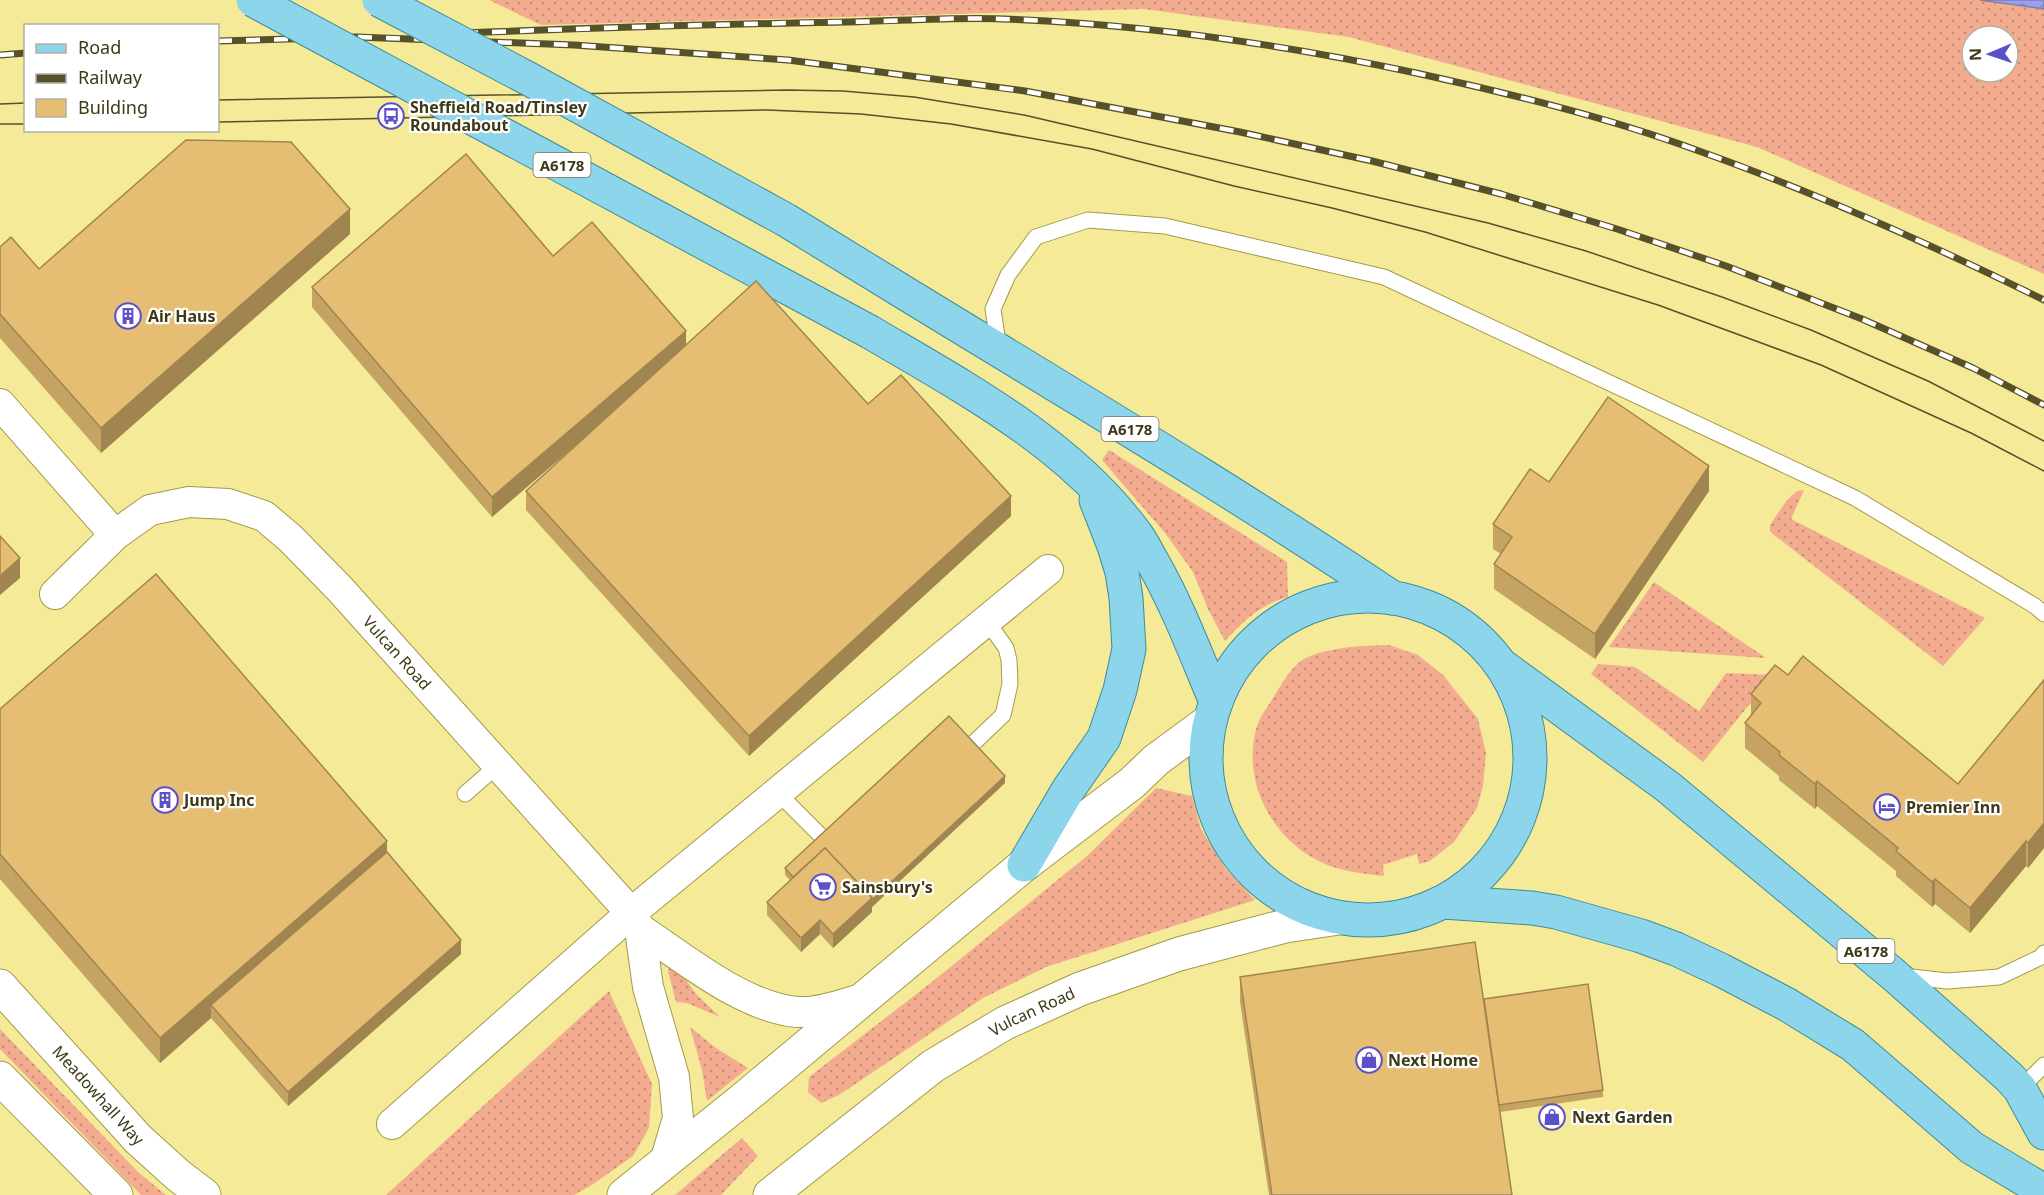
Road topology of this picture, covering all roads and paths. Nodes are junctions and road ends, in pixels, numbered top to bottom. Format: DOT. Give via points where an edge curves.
graph roads {
  1 [pos="253,0"];
  2 [pos="379,0"];
  3 [pos="1000,352"];
  4 [pos="0,404"];
  5 [pos="1089,481"];
  6 [pos="115,535"];
  7 [pos="1048,570"];
  8 [pos="55,594"];
  9 [pos="1393,597"];
  10 [pos="2044,614"];
  11 [pos="987,621"];
  12 [pos="1500,665"];
  13 [pos="1213,712"];
  14 [pos="952,762"];
  15 [pos="498,765"];
  16 [pos="778,793"];
  17 [pos="465,794"];
  18 [pos="846,861"];
  19 [pos="1024,865"];
  20 [pos="1443,902"];
  21 [pos="1339,918"];
  22 [pos="636,921"];
  23 [pos="2044,953"];
  24 [pos="1894,975"];
  25 [pos="0,986"];
  26 [pos="861,999"];
  27 [pos="2044,1065"];
  28 [pos="0,1078"];
  29 [pos="2020,1089"];
  30 [pos="392,1124"];
  31 [pos="2044,1133"];
  32 [pos="665,1162"];
  33 [pos="2044,1191"];
  34 [pos="116,1195"];
  35 [pos="204,1195"];
  36 [pos="624,1195"];
  37 [pos="770,1195"];
  1 -- 5 [label="main road, A6178, bridge" via="870,332 1003,412"];
  2 -- 3 [label="main road, A6178, bridge" via="786,220"];
  3 -- 9 [label="main road, A6178" via="1189,466"];
  3 -- 10 [label="lane" via="993,309 1008,275 1036,237 1088,220 1165,226 1384,277 1855,498"];
  4 -- 6 [label="street"];
  5 -- 13 [label="main road, A6178" via="1137,534 1166,585"];
  5 -- 19 [label="main road" via="1122,572 1129,649 1104,738"];
  6 -- 8 [label="street, Vulcan Road"];
  6 -- 15 [label="street, Vulcan Road" via="150,510 189,502 228,504 264,516 339,588"];
  7 -- 11 [label="street"];
  9 -- 12 [label="main road, A6178" via="1453,620 1479,640"];
  9 -- 13 [label="main road, A6178" via="1328,601 1279,622 1254,642 1234,666"];
  11 -- 14 [label="lane" via="1006,648 1009,660 1010,684 1003,715"];
  11 -- 16 [label="street"];
  12 -- 20 [label="main road, A6178" via="1514,688 1529,740 1526,793 1518,819 1494,859 1467,886"];
  12 -- 24 [label="main road, A6178" via="1668,788"];
  13 -- 19 [label="street, Vulcan Road" via="1132,783"];
  13 -- 21 [label="main road, A6178" via="1208,782 1216,815 1231,845 1251,871 1277,893"];
  15 -- 17 [label="lane"];
  15 -- 22 [label="street, Vulcan Road"];
  16 -- 18 [label="lane"];
  16 -- 22 [label="street"];
  19 -- 26 [label="street, Vulcan Road"];
  20 -- 21 [label="main road, A6178" via="1392,918"];
  20 -- 33 [label="main road, A6178" via="1556,912 1641,936 1721,970 1853,1045 1972,1148"];
  21 -- 37 [label="street, Vulcan Road" via="1285,926 1179,954 1080,990 1005,1023 933,1066"];
  22 -- 26 [label="street, Vulcan Road" via="752,1000 800,1012"];
  22 -- 30 [label="street"];
  22 -- 32 [label="street" via="648,987 677,1100 678,1118"];
  23 -- 24 [label="lane" via="1999,977 1947,981"];
  24 -- 29 [label="main road, A6178"];
  25 -- 35 [label="street, Meadowhall Way" via="138,1139"];
  26 -- 32 [label="street, Vulcan Road"];
  27 -- 29 [label="lane"];
  28 -- 34 [label="street"];
  29 -- 31 [label="main road, A6178"];
  32 -- 36 [label="street, Vulcan Road"];
}
